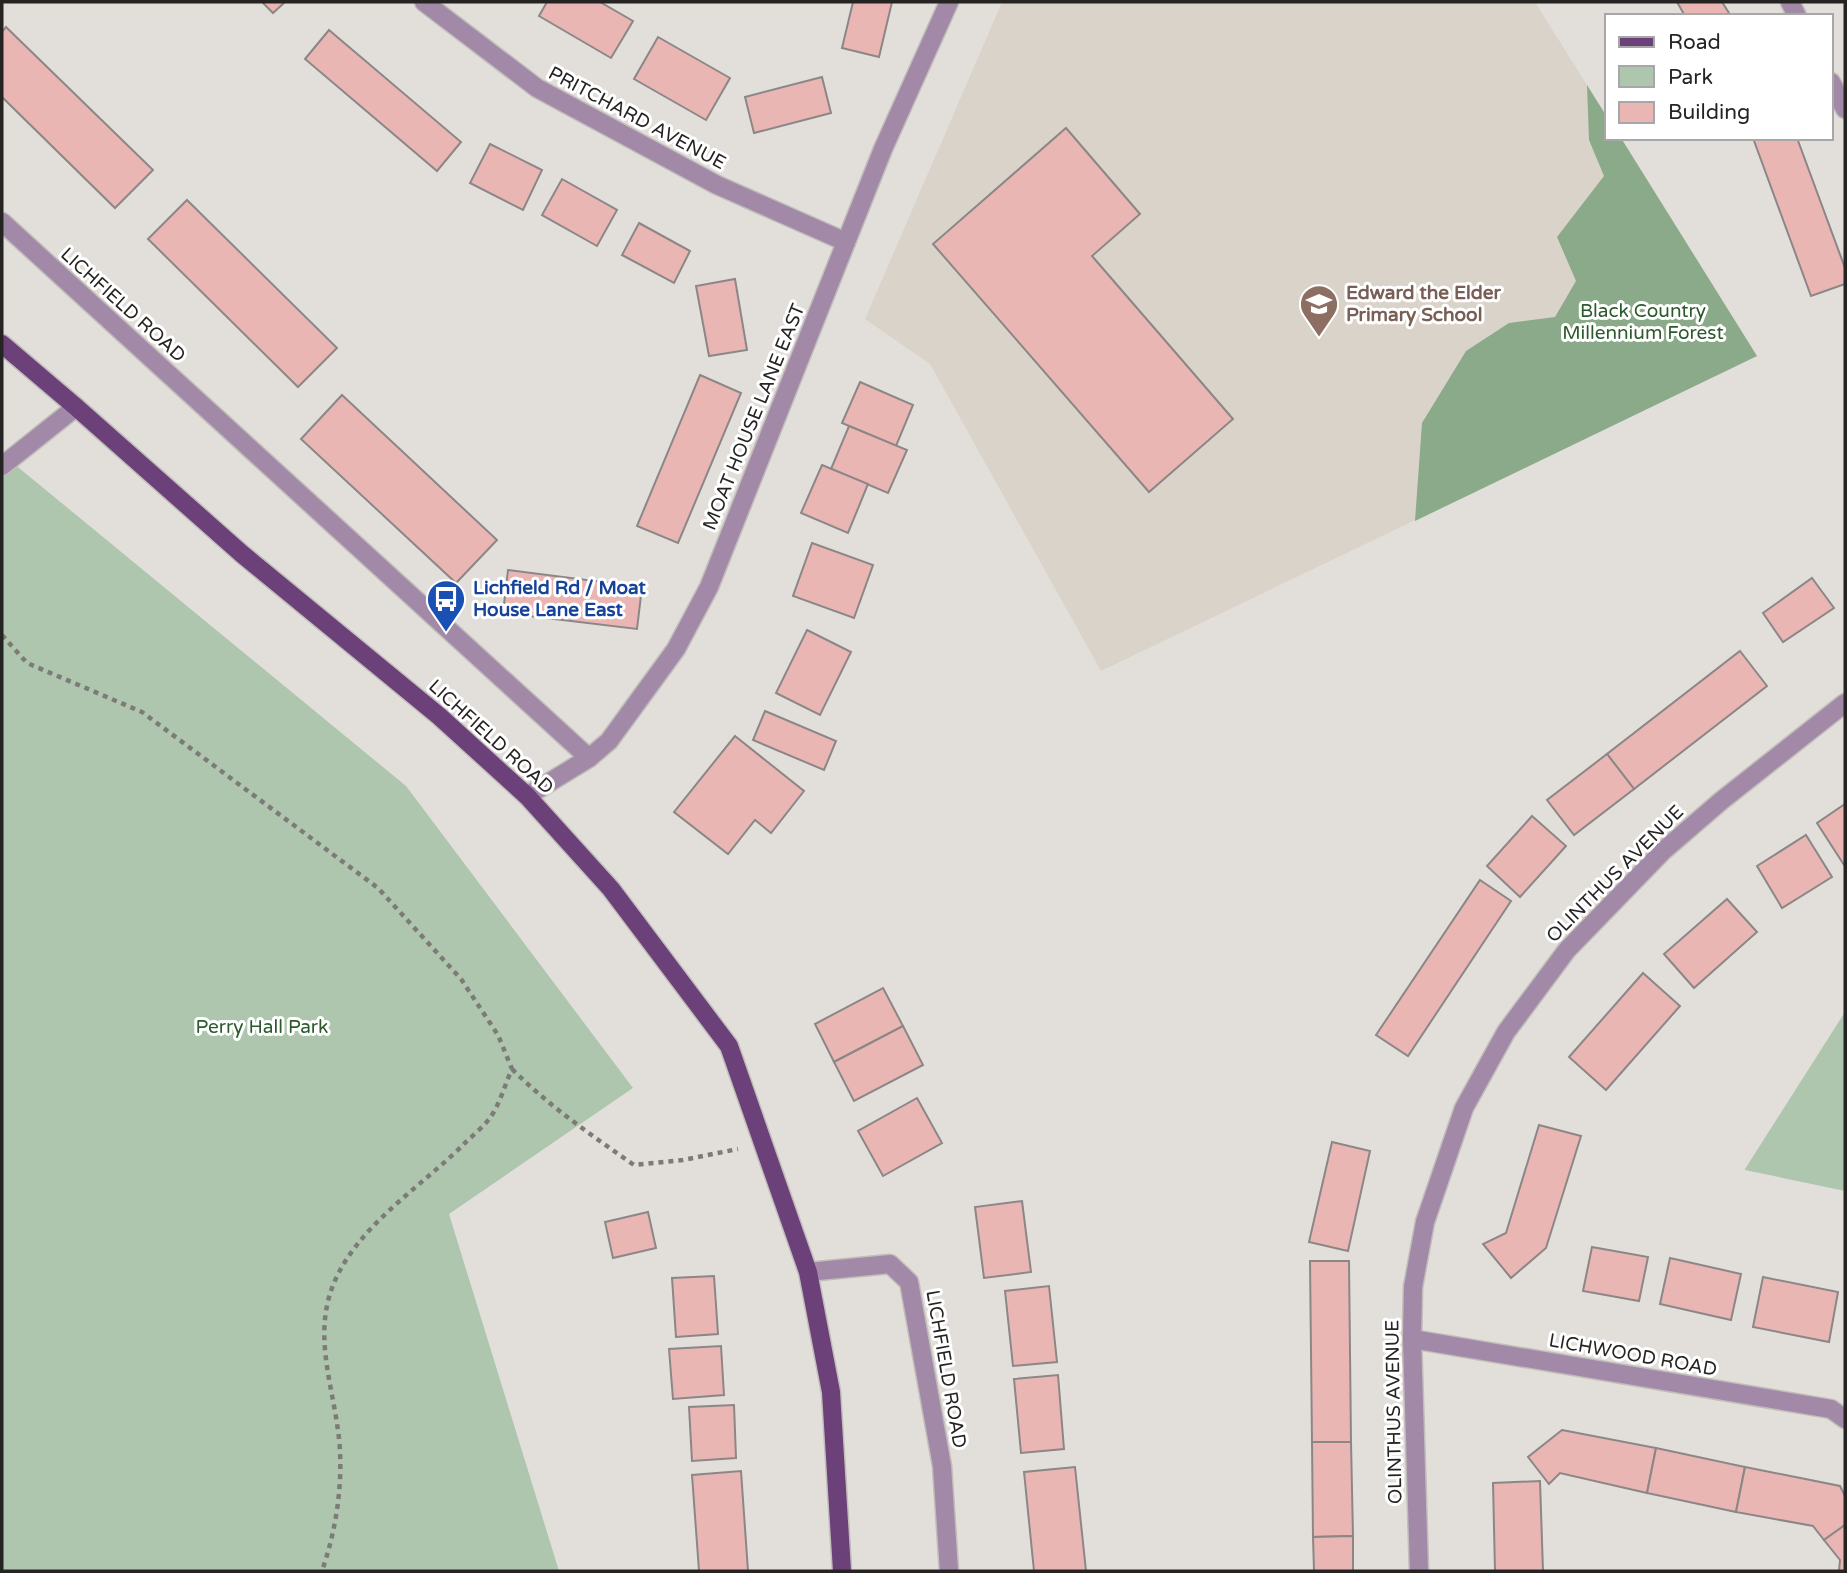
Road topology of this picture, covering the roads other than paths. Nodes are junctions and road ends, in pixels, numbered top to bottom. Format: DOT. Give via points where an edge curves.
graph roads {
  1 [pos="949,2"];
  2 [pos="435,5"];
  3 [pos="1833,86"];
  4 [pos="1845,109"];
  5 [pos="2,222"];
  6 [pos="846,242"];
  7 [pos="2,344"];
  8 [pos="76,407"];
  9 [pos="2,466"];
  10 [pos="1845,703"];
  11 [pos="589,758"];
  12 [pos="527,796"];
  13 [pos="808,1272"];
  14 [pos="1412,1339"];
  15 [pos="1845,1419"];
  16 [pos="842,1571"];
  17 [pos="949,1571"];
  18 [pos="1419,1571"];
  1 -- 6 [label="street, MOAT HOUSE LANE EAST"];
  2 -- 6 [label="street, PRITCHARD AVENUE" via="537,88 717,186"];
  3 -- 4 [label="street"];
  5 -- 11 [label="street, LICHFIELD ROAD"];
  6 -- 11 [label="street, MOAT HOUSE LANE EAST" via="709,587 676,649 642,699 609,741"];
  7 -- 8 [label="main road, LICHFIELD ROAD"];
  8 -- 9 [label="street"];
  8 -- 12 [label="main road, LICHFIELD ROAD"];
  10 -- 14 [label="street, OLINTHUS AVENUE" via="1663,851 1566,950 1506,1032 1464,1108 1425,1222 1413,1287"];
  11 -- 12 [label="street, MOAT HOUSE LANE EAST"];
  12 -- 13 [label="main road, LICHFIELD ROAD" via="611,889 729,1046"];
  13 -- 16 [label="main road, LICHFIELD ROAD" via="831,1392"];
  13 -- 17 [label="street, LICHFIELD ROAD" via="890,1264 909,1282 942,1466"];
  14 -- 15 [label="street, LICHWOOD ROAD" via="1831,1409"];
  14 -- 18 [label="street, OLINTHUS AVENUE"];
}
